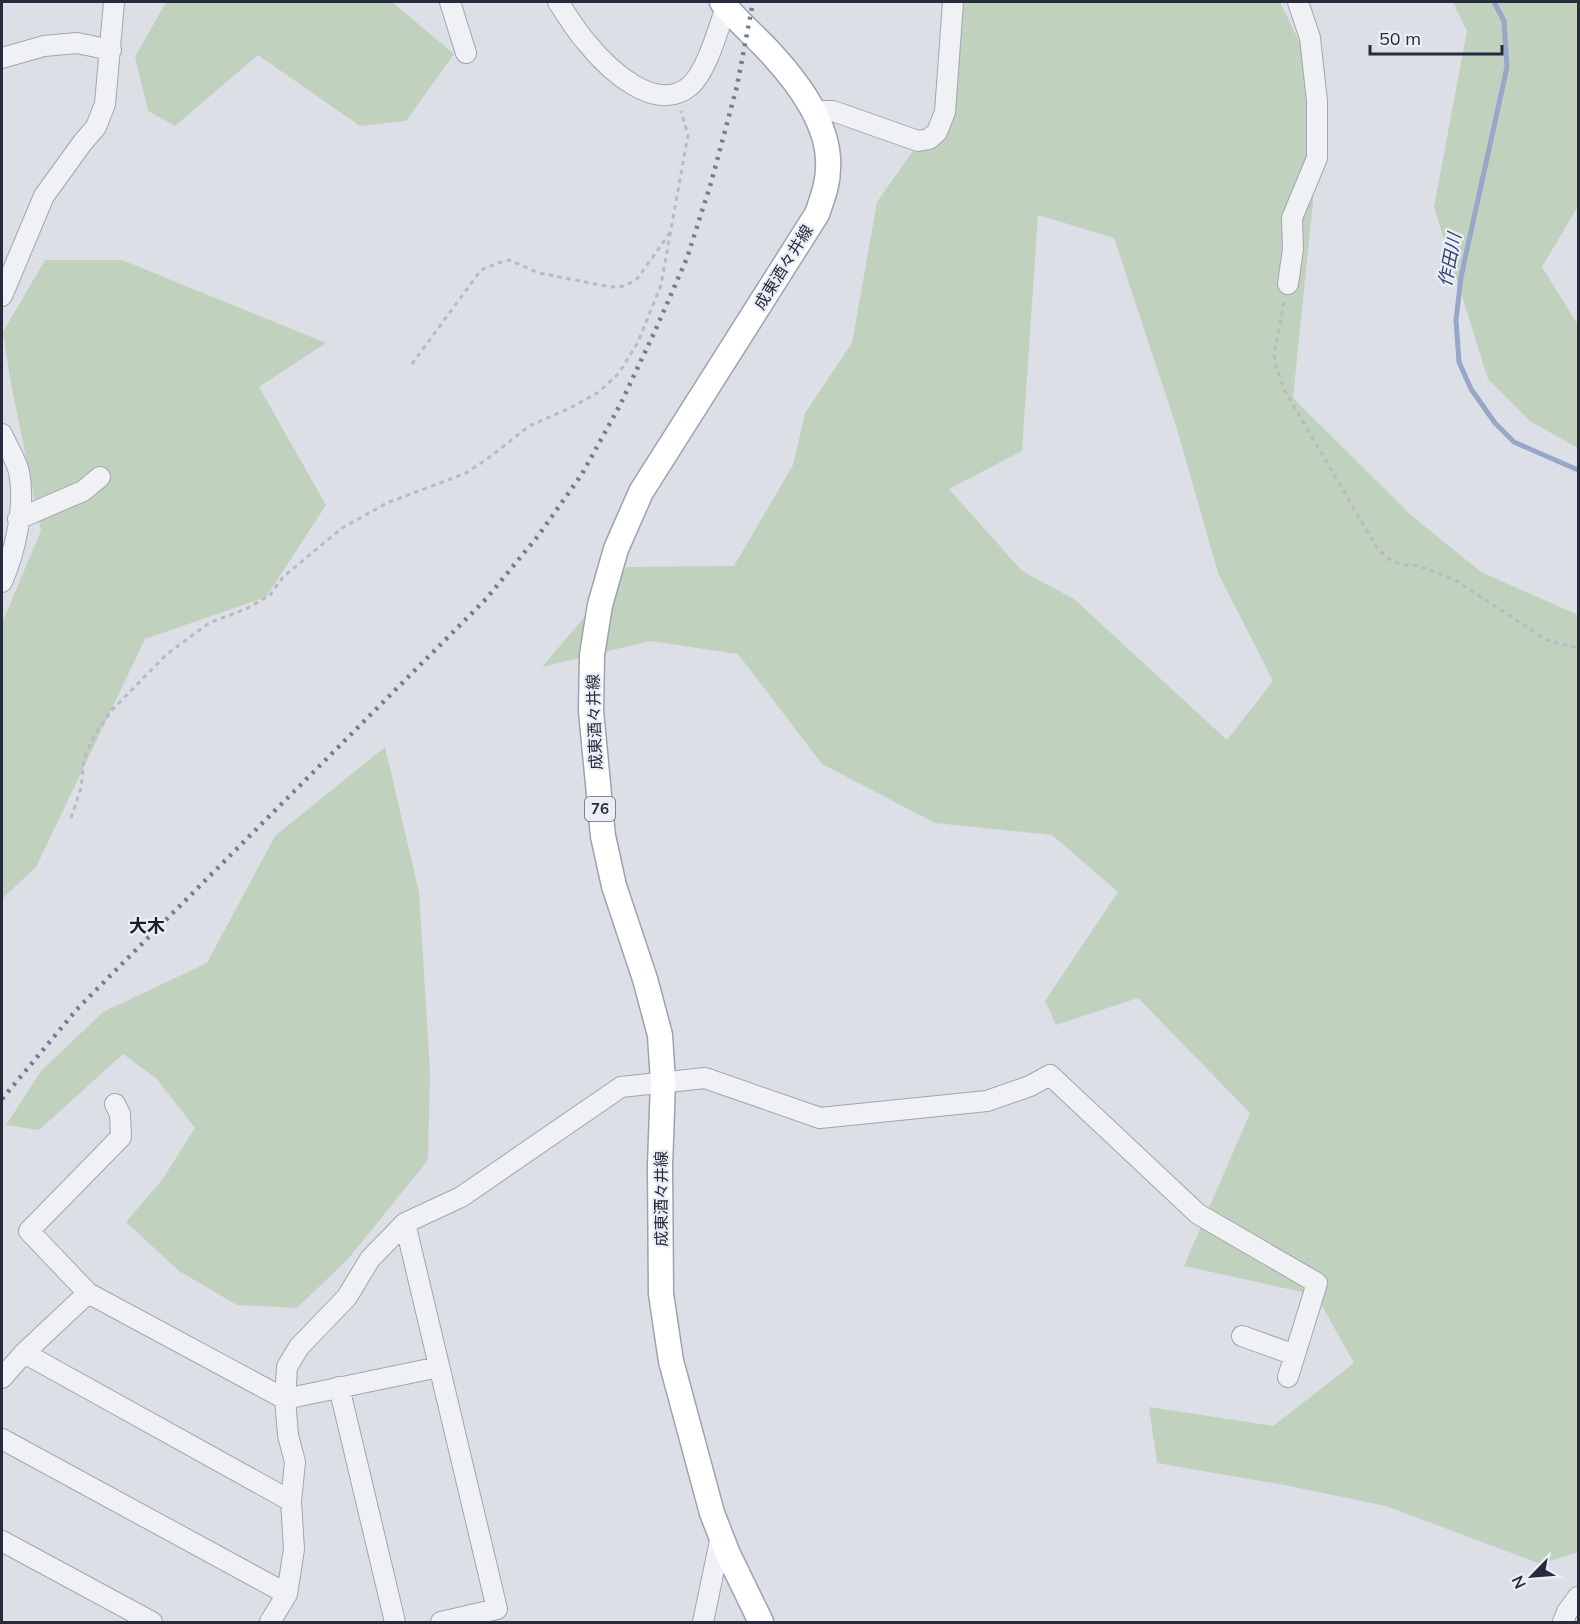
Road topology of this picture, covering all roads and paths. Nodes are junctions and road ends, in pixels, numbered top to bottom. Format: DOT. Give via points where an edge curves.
graph roads {
  1 [pos="114,2"];
  2 [pos="450,2"];
  3 [pos="558,2"];
  4 [pos="953,2"];
  5 [pos="1298,2"];
  6 [pos="724,4"];
  7 [pos="111,50"];
  8 [pos="466,53"];
  9 [pos="2,58"];
  10 [pos="677,94"];
  11 [pos="813,111"];
  12 [pos="673,228"];
  13 [pos="1288,284"];
  14 [pos="3,285"];
  15 [pos="412,364"];
  16 [pos="2,434"];
  17 [pos="100,477"];
  18 [pos="18,519"];
  19 [pos="2,582"];
  20 [pos="1578,648"];
  21 [pos="71,818"];
  22 [pos="663,1082"];
  23 [pos="115,1104"];
  24 [pos="405,1223"];
  25 [pos="88,1293"];
  26 [pos="1242,1336"];
  27 [pos="24,1353"];
  28 [pos="1295,1355"];
  29 [pos="439,1366"];
  30 [pos="1288,1377"];
  31 [pos="2,1378"];
  32 [pos="339,1388"];
  33 [pos="285,1399"];
  34 [pos="2,1439"];
  35 [pos="291,1501"];
  36 [pos="721,1536"];
  37 [pos="2,1541"];
  38 [pos="286,1594"];
  39 [pos="1578,1597"];
  40 [pos="152,1623"];
  41 [pos="270,1623"];
  42 [pos="395,1623"];
  43 [pos="441,1623"];
  44 [pos="703,1623"];
  45 [pos="760,1623"];
  46 [pos="1563,1623"];
  1 -- 7 [label="street"];
  2 -- 8 [label="street"];
  3 -- 10 [label="street" via="586,43 610,68 643,91 662,97"];
  4 -- 11 [label="street" via="945,112 937,132 929,139 918,141 833,111"];
  5 -- 13 [label="street" via="1310,38 1317,101 1317,158 1292,218"];
  6 -- 10 [label="street" via="703,67 691,85"];
  6 -- 11 [label="main road, 成東酒々井線 / 76" via="789,75"];
  7 -- 9 [label="street" via="77,43 44,46"];
  7 -- 14 [label="street" via="105,104 96,127 44,196"];
  10 -- 12 [label="path" via="688,135"];
  11 -- 22 [label="main road, 成東酒々井線 / 76" via="826,142 829,168 817,214 641,492 616,549 600,605 591,711 603,837 660,1035"];
  12 -- 15 [label="path" via="637,279 625,286 611,287 539,273 509,260 481,270"];
  12 -- 21 [label="path" via="661,285 638,342 619,372 599,392 529,426 466,473 387,503 342,528 283,577 270,596 209,623 167,654 111,711 94,736 84,759 81,788"];
  13 -- 20 [label="path" via="1274,354 1277,370 1285,391 1377,548 1400,564 1419,566 1455,580 1547,640"];
  16 -- 18 [label="street" via="19,471"];
  17 -- 18 [label="street" via="83,491"];
  18 -- 19 [label="street" via="12,558"];
  22 -- 24 [label="street" via="621,1087 461,1197"];
  22 -- 28 [label="street" via="705,1078 820,1118 987,1101 1050,1075 1198,1214 1317,1283"];
  22 -- 36 [label="main road, 成東酒々井線 / 76" via="661,1294 679,1394"];
  23 -- 25 [label="street" via="120,1114 121,1137 29,1231"];
  24 -- 29 [label="street"];
  24 -- 33 [label="street" via="370,1259 347,1297 298,1347 287,1367"];
  25 -- 27 [label="street"];
  25 -- 33 [label="street"];
  26 -- 28 [label="street"];
  27 -- 31 [label="street"];
  27 -- 35 [label="street"];
  28 -- 30 [label="street"];
  29 -- 32 [label="street"];
  29 -- 43 [label="street" via="497,1609"];
  32 -- 33 [label="street"];
  32 -- 42 [label="street"];
  33 -- 35 [label="street" via="295,1462"];
  34 -- 38 [label="street"];
  35 -- 38 [label="street" via="294,1549"];
  36 -- 44 [label="street"];
  36 -- 45 [label="main road, 成東酒々井線 / 76"];
  37 -- 40 [label="street"];
  38 -- 41 [label="street"];
  39 -- 46 [label="street"];
}
